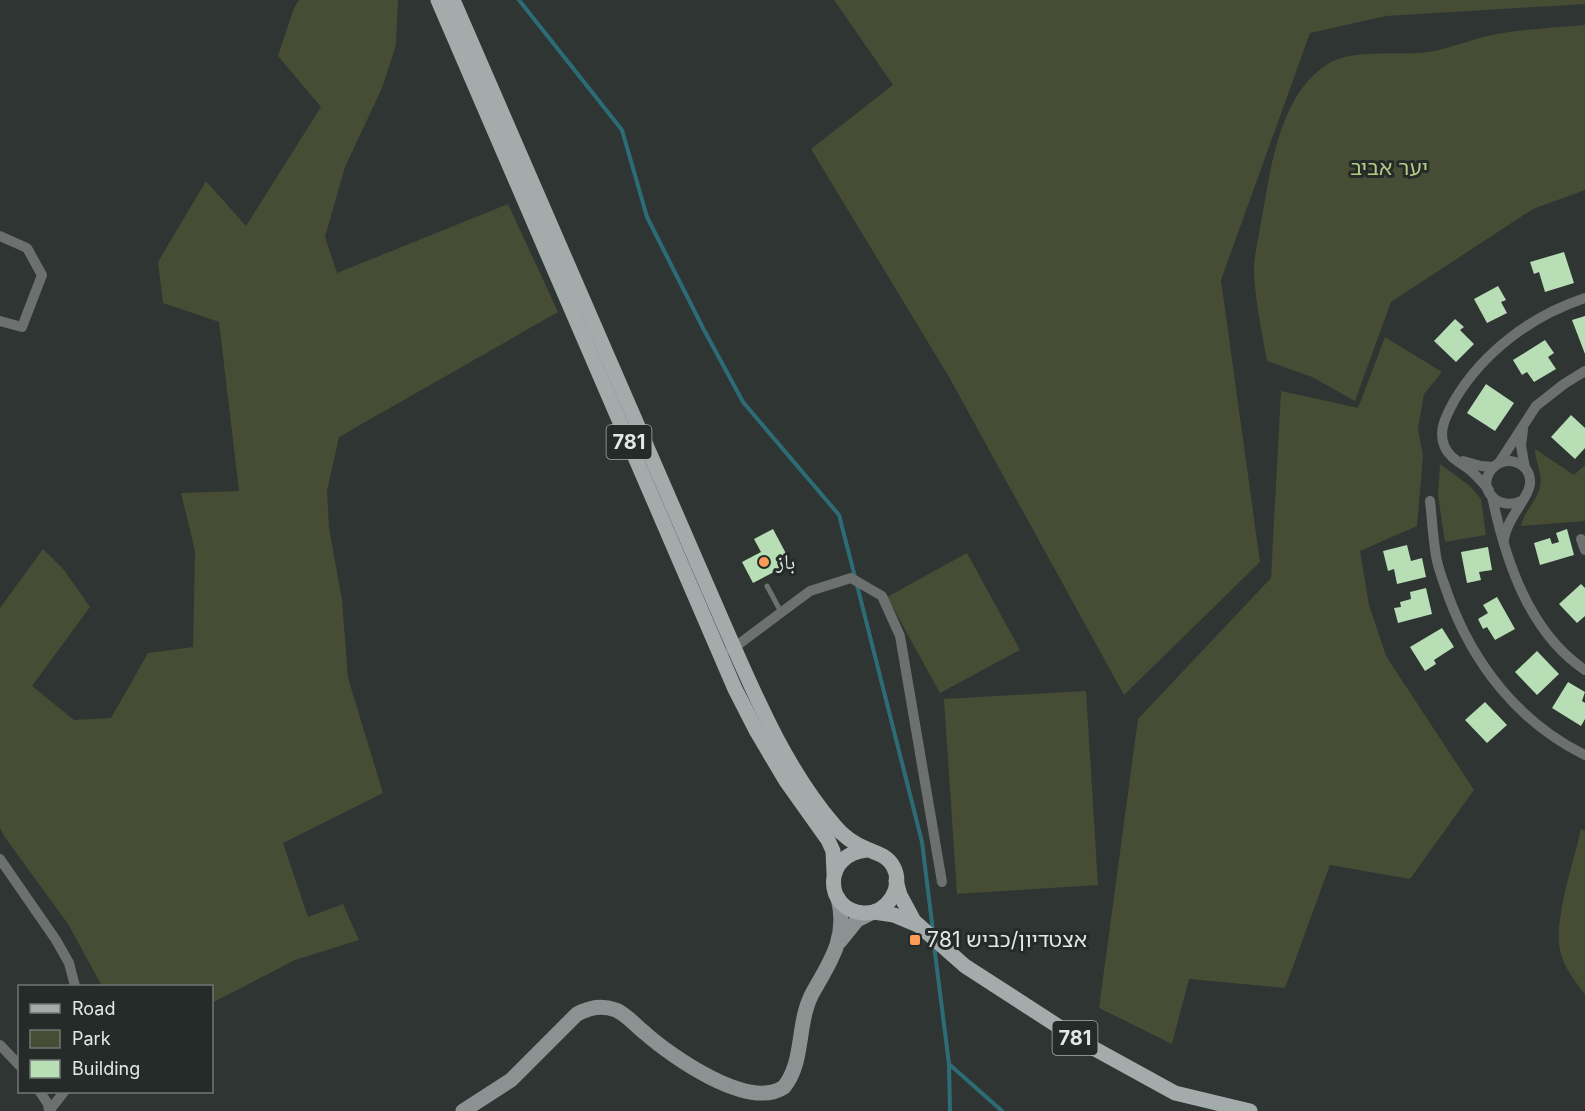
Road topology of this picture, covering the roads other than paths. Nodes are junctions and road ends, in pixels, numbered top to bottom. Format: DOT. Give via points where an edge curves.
graph roads {
  1 [pos="438,0"];
  2 [pos="453,0"];
  3 [pos="0,236"];
  4 [pos="1585,298"];
  5 [pos="0,321"];
  6 [pos="1585,371"];
  7 [pos="1524,424"];
  8 [pos="1454,458"];
  9 [pos="1496,465"];
  10 [pos="1525,468"];
  11 [pos="1490,493"];
  12 [pos="1430,501"];
  13 [pos="1521,501"];
  14 [pos="1581,539"];
  15 [pos="1505,543"];
  16 [pos="1585,550"];
  17 [pos="767,586"];
  18 [pos="781,613"];
  19 [pos="733,647"];
  20 [pos="726,667"];
  21 [pos="1585,670"];
  22 [pos="1585,755"];
  23 [pos="867,850"];
  24 [pos="0,859"];
  25 [pos="834,873"];
  26 [pos="896,881"];
  27 [pos="942,882"];
  28 [pos="838,898"];
  29 [pos="872,912"];
  30 [pos="920,926"];
  31 [pos="837,946"];
  32 [pos="74,985"];
  33 [pos="0,1045"];
  34 [pos="18,1064"];
  35 [pos="41,1093"];
  36 [pos="63,1093"];
  37 [pos="49,1111"];
  38 [pos="463,1111"];
  39 [pos="1250,1111"];
  1 -- 20 [label="main road, 781"];
  2 -- 19 [label="main road, 781"];
  3 -- 5 [label="street" via="27,248 42,275 22,327"];
  4 -- 8 [label="street" via="1527,326 1474,371 1452,405 1443,428 1444,447"];
  6 -- 7 [label="street" via="1548,395"];
  7 -- 9 [label="street"];
  7 -- 10 [label="street" via="1521,446"];
  8 -- 9 [label="street" via="1481,466"];
  8 -- 11 [label="street"];
  9 -- 10 [label="street" via="1512,461"];
  9 -- 11 [label="street" via="1487,479"];
  10 -- 13 [label="street" via="1530,489"];
  11 -- 13 [label="street" via="1500,503"];
  11 -- 15 [label="street"];
  12 -- 22 [label="street" via="1436,558 1443,582 1476,655 1524,715"];
  13 -- 15 [label="street" via="1506,529"];
  14 -- 16 [label="street"];
  15 -- 21 [label="street" via="1520,586 1543,627 1566,656"];
  17 -- 18 [label="lane"];
  18 -- 19 [label="street"];
  18 -- 27 [label="street" via="810,591 851,578 882,596 900,636"];
  19 -- 20 [label="street"];
  19 -- 23 [label="main road, 781" via="807,790 847,839"];
  20 -- 25 [label="main road, 781" via="786,781 828,840"];
  23 -- 25 [label="main road" via="846,855"];
  23 -- 26 [label="main road" via="886,858 893,866"];
  24 -- 32 [label="street" via="56,940 69,963"];
  25 -- 28 [label="main road"];
  26 -- 29 [label="main road" via="888,903"];
  26 -- 30 [label="main road, 781" via="900,895"];
  28 -- 29 [label="main road" via="851,910"];
  28 -- 31 [label="main road" via="842,929"];
  29 -- 30 [label="main road, 781" via="901,917"];
  29 -- 31 [label="main road" via="857,920"];
  30 -- 39 [label="main road, 781" via="965,966 1083,1044 1175,1093"];
  31 -- 38 [label="main road" via="809,1000 790,1080 777,1095 743,1099 709,1085 619,1011 601,1006 577,1014 511,1080"];
  33 -- 34 [label="street"];
  35 -- 37 [label="street"];
  36 -- 37 [label="street"];
}
